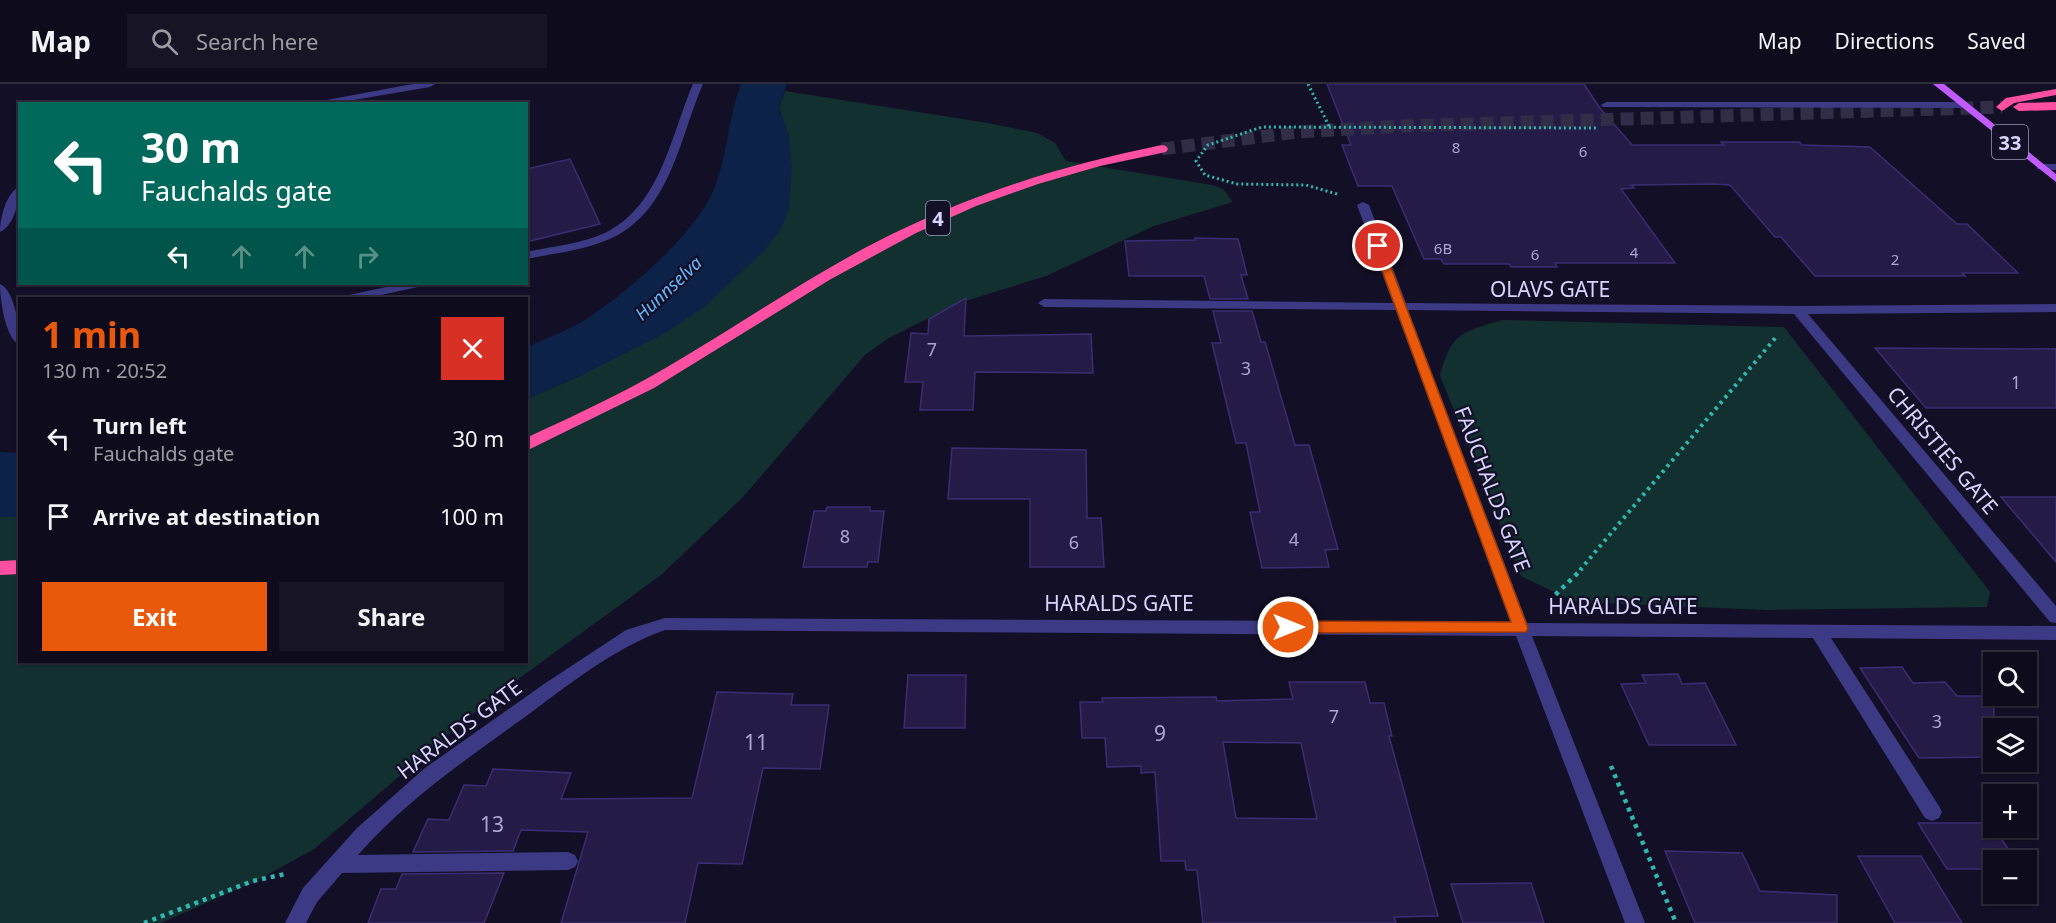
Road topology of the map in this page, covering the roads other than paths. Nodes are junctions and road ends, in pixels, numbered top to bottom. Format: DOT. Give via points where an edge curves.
graph roads {
  1 [pos="430,84"];
  2 [pos="698,84"];
  3 [pos="1938,84"];
  4 [pos="2056,92"];
  5 [pos="322,102"];
  6 [pos="1606,105"];
  7 [pos="1965,105"];
  8 [pos="2056,106"];
  9 [pos="1162,149"];
  10 [pos="2041,167"];
  11 [pos="2056,167"];
  12 [pos="2056,179"];
  13 [pos="18,193"];
  14 [pos="1363,205"];
  15 [pos="0,229"];
  16 [pos="528,256"];
  17 [pos="410,285"];
  18 [pos="0,288"];
  19 [pos="358,297"];
  20 [pos="1044,303"];
  21 [pos="1401,308"];
  22 [pos="2056,308"];
  23 [pos="1798,310"];
  24 [pos="18,336"];
  25 [pos="528,444"];
  26 [pos="18,567"];
  27 [pos="0,568"];
  28 [pos="2056,617"];
  29 [pos="1521,628"];
  30 [pos="1818,631"];
  31 [pos="2056,633"];
  32 [pos="1932,812"];
  33 [pos="568,861"];
  34 [pos="337,864"];
  35 [pos="295,923"];
  36 [pos="1635,923"];
  1 -- 5 [label="street"];
  2 -- 16 [label="street" via="658,189 634,220 610,235"];
  3 -- 7 [label="main road, 33"];
  4 -- 8 [label="highway" via="2010,100 2002,106"];
  6 -- 7 [label="street"];
  7 -- 10 [label="main road, 33"];
  9 -- 25 [label="highway, 4" via="1023,184 912,229 839,268 642,388"];
  10 -- 11 [label="street"];
  10 -- 12 [label="main road, 33"];
  13 -- 15 [label="street"];
  14 -- 21 [label="street, FAUCHALDS GATE"];
  17 -- 19 [label="street"];
  18 -- 24 [label="street"];
  20 -- 21 [label="street, OLAVS GATE"];
  21 -- 23 [label="street, OLAVS GATE"];
  21 -- 29 [label="street, FAUCHALDS GATE"];
  22 -- 23 [label="street, OLAVS GATE"];
  23 -- 28 [label="street, CHRISTIES GATE"];
  26 -- 27 [label="highway"];
  29 -- 30 [label="street, HARALDS GATE"];
  29 -- 34 [label="street, HARALDS GATE" via="665,624 632,634 441,767 364,834"];
  29 -- 36 [label="street, FAUCHALDS GATE"];
  30 -- 31 [label="street, HARALDS GATE"];
  30 -- 32 [label="street"];
  33 -- 34 [label="street"];
  34 -- 35 [label="street, HARALDS GATE" via="310,895"];
}
